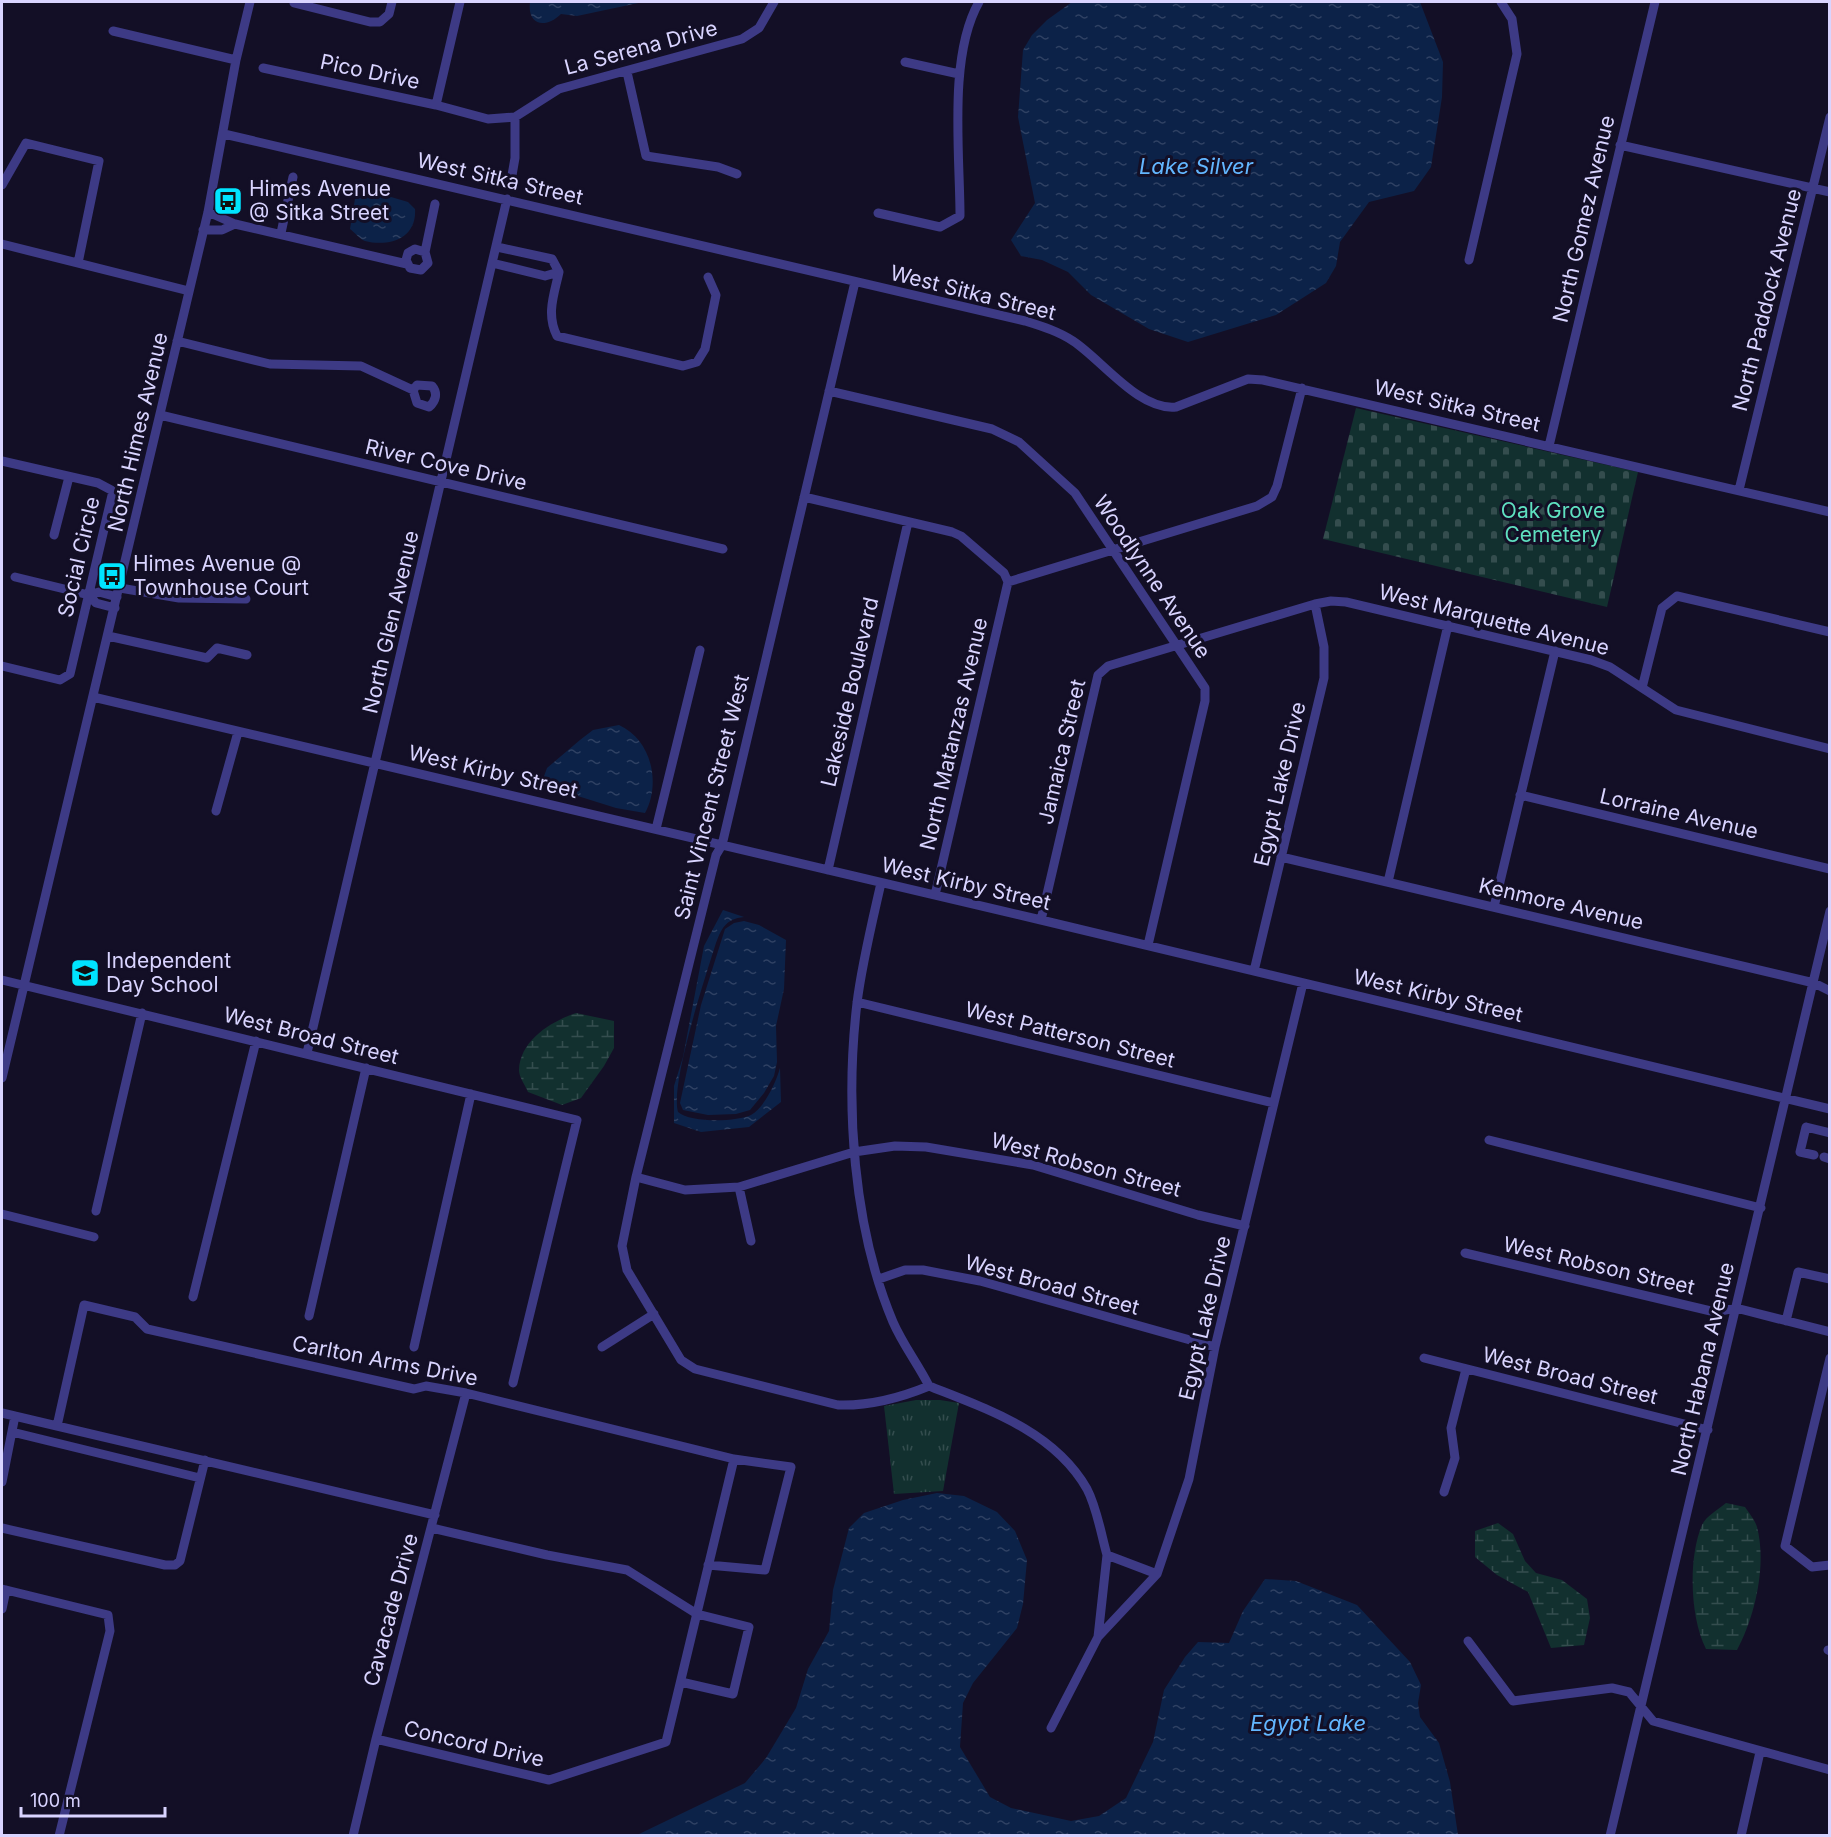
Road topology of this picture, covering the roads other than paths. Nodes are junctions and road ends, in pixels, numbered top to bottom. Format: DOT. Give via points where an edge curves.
graph roads {
  1 [pos="250,2"];
  2 [pos="392,2"];
  3 [pos="460,2"];
  4 [pos="774,2"];
  5 [pos="979,2"];
  6 [pos="1501,2"];
  7 [pos="1655,2"];
  8 [pos="294,3"];
  9 [pos="113,31"];
  10 [pos="236,60"];
  11 [pos="905,62"];
  12 [pos="263,68"];
  13 [pos="627,72"];
  14 [pos="959,74"];
  15 [pos="436,105"];
  16 [pos="515,117"];
  17 [pos="1830,117"];
  18 [pos="224,134"];
  19 [pos="1620,146"];
  20 [pos="737,174"];
  21 [pos="293,177"];
  22 [pos="511,181"];
  23 [pos="2,185"];
  24 [pos="1812,188"];
  25 [pos="1830,192"];
  26 [pos="507,199"];
  27 [pos="435,204"];
  28 [pos="208,212"];
  29 [pos="878,213"];
  30 [pos="235,224"];
  31 [pos="203,230"];
  32 [pos="281,233"];
  33 [pos="2,244"];
  34 [pos="497,247"];
  35 [pos="425,252"];
  36 [pos="1469,260"];
  37 [pos="78,263"];
  38 [pos="492,263"];
  39 [pos="407,264"];
  40 [pos="559,272"];
  41 [pos="708,277"];
  42 [pos="855,282"];
  43 [pos="189,291"];
  44 [pos="177,341"];
  45 [pos="1302,388"];
  46 [pos="413,390"];
  47 [pos="830,391"];
  48 [pos="160,415"];
  49 [pos="1549,446"];
  50 [pos="2,461"];
  51 [pos="69,477"];
  52 [pos="442,482"];
  53 [pos="1740,490"];
  54 [pos="804,497"];
  55 [pos="1830,512"];
  56 [pos="908,522"];
  57 [pos="54,535"];
  58 [pos="723,549"];
  59 [pos="1113,550"];
  60 [pos="15,577"];
  61 [pos="1008,582"];
  62 [pos="119,592"];
  63 [pos="89,595"];
  64 [pos="246,599"];
  65 [pos="1315,604"];
  66 [pos="115,608"];
  67 [pos="1448,625"];
  68 [pos="1830,632"];
  69 [pos="108,636"];
  70 [pos="1175,645"];
  71 [pos="700,650"];
  72 [pos="1555,651"];
  73 [pos="246,655"];
  74 [pos="2,666"];
  75 [pos="1641,688"];
  76 [pos="93,697"];
  77 [pos="238,732"];
  78 [pos="1830,749"];
  79 [pos="375,763"];
  80 [pos="1520,795"];
  81 [pos="216,811"];
  82 [pos="656,829"];
  83 [pos="722,845"];
  84 [pos="1281,856"];
  85 [pos="1830,869"];
  86 [pos="828,870"];
  87 [pos="1388,882"];
  88 [pos="881,883"];
  89 [pos="935,895"];
  90 [pos="1494,907"];
  91 [pos="1830,911"];
  92 [pos="1041,920"];
  93 [pos="1148,945"];
  94 [pos="1254,971"];
  95 [pos="2,980"];
  96 [pos="1303,983"];
  97 [pos="1814,983"];
  98 [pos="24,984"];
  99 [pos="1830,991"];
  100 [pos="857,1002"];
  101 [pos="142,1013"];
  102 [pos="256,1041"];
  103 [pos="307,1053"];
  104 [pos="366,1068"];
  105 [pos="2,1078"];
  106 [pos="471,1094"];
  107 [pos="1787,1099"];
  108 [pos="1274,1102"];
  109 [pos="1830,1109"];
  110 [pos="1830,1133"];
  111 [pos="1489,1140"];
  112 [pos="854,1152"];
  113 [pos="1822,1157"];
  114 [pos="636,1177"];
  115 [pos="739,1187"];
  116 [pos="1761,1208"];
  117 [pos="96,1211"];
  118 [pos="2,1214"];
  119 [pos="1245,1227"];
  120 [pos="94,1237"];
  121 [pos="751,1240"];
  122 [pos="1464,1253"];
  123 [pos="879,1279"];
  124 [pos="1830,1279"];
  125 [pos="193,1297"];
  126 [pos="1736,1308"];
  127 [pos="654,1314"];
  128 [pos="309,1316"];
  129 [pos="1786,1321"];
  130 [pos="1830,1332"];
  131 [pos="414,1347"];
  132 [pos="602,1347"];
  133 [pos="1215,1347"];
  134 [pos="1424,1358"];
  135 [pos="1830,1358"];
  136 [pos="1466,1369"];
  137 [pos="513,1383"];
  138 [pos="929,1386"];
  139 [pos="466,1393"];
  140 [pos="2,1413"];
  141 [pos="15,1416"];
  142 [pos="57,1426"];
  143 [pos="1708,1430"];
  144 [pos="12,1432"];
  145 [pos="734,1459"];
  146 [pos="205,1460"];
  147 [pos="200,1478"];
  148 [pos="2,1482"];
  149 [pos="1444,1492"];
  150 [pos="435,1515"];
  151 [pos="2,1528"];
  152 [pos="432,1528"];
  153 [pos="1107,1555"];
  154 [pos="708,1565"];
  155 [pos="1830,1565"];
  156 [pos="1157,1574"];
  157 [pos="4,1589"];
  158 [pos="2,1609"];
  159 [pos="697,1614"];
  160 [pos="1098,1638"];
  161 [pos="1468,1641"];
  162 [pos="681,1682"];
  163 [pos="1640,1705"];
  164 [pos="1052,1728"];
  165 [pos="376,1738"];
  166 [pos="1760,1752"];
  167 [pos="1830,1770"];
  168 [pos="58,1836"];
  169 [pos="353,1836"];
  170 [pos="1610,1836"];
  171 [pos="1741,1836"];
  1 -- 10 [label="street, North Himes Avenue"];
  2 -- 8 [label="street" via="389,14 380,22"];
  3 -- 15 [label="street, Pico Drive"];
  4 -- 13 [label="street, La Serena Drive" via="759,28 742,39"];
  5 -- 14 [label="street" via="969,19"];
  6 -- 36 [label="street" via="1512,19 1517,54"];
  7 -- 19 [label="street, North Gomez Avenue"];
  9 -- 10 [label="street"];
  10 -- 18 [label="street, North Himes Avenue"];
  11 -- 14 [label="street"];
  12 -- 15 [label="street, Pico Drive"];
  13 -- 16 [label="street, La Serena Drive" via="559,88"];
  13 -- 20 [label="street" via="646,156 718,167"];
  14 -- 29 [label="street" via="960,216 940,227"];
  15 -- 16 [label="street" via="488,119"];
  16 -- 22 [label="street"];
  17 -- 24 [label="street, North Paddock Avenue"];
  18 -- 26 [label="street, West Sitka Street"];
  18 -- 28 [label="street, North Himes Avenue"];
  19 -- 24 [label="street"];
  19 -- 49 [label="street, North Gomez Avenue"];
  21 -- 32 [label="street"];
  23 -- 37 [label="street" via="26,142 99,161"];
  24 -- 25 [label="street"];
  24 -- 53 [label="street, North Paddock Avenue"];
  26 -- 34 [label="street, North Glen Avenue"];
  26 -- 42 [label="street, West Sitka Street"];
  27 -- 35 [label="street"];
  28 -- 30 [label="street"];
  28 -- 31 [label="street, North Himes Avenue"];
  30 -- 31 [label="street" via="222,230"];
  30 -- 32 [label="street"];
  31 -- 43 [label="street, North Himes Avenue"];
  32 -- 39 [label="street"];
  33 -- 37 [label="street"];
  34 -- 38 [label="street, North Glen Avenue"];
  34 -- 40 [label="street" via="552,259"];
  35 -- 39 [label="street" via="412,250 406,257"];
  35 -- 39 [label="street" via="425,267 417,270"];
  37 -- 43 [label="street"];
  38 -- 40 [label="street" via="545,276"];
  38 -- 52 [label="street, North Glen Avenue"];
  40 -- 41 [label="street" via="550,310 557,336 684,366 697,362 705,350 716,295"];
  42 -- 45 [label="street, West Sitka Street" via="1049,329 1078,345 1137,395 1165,408 1248,380"];
  42 -- 47 [label="street, Saint Vincent Street West"];
  43 -- 44 [label="street, North Himes Avenue"];
  44 -- 46 [label="street" via="270,364 361,366"];
  44 -- 48 [label="street, North Himes Avenue"];
  45 -- 49 [label="street, West Sitka Street"];
  45 -- 59 [label="street" via="1272,497 1257,506"];
  47 -- 54 [label="street, Saint Vincent Street West"];
  47 -- 59 [label="street, Woodlynne Avenue" via="1006,433 1076,493"];
  48 -- 52 [label="street, River Cove Drive"];
  48 -- 62 [label="street, North Himes Avenue"];
  49 -- 53 [label="street, West Sitka Street"];
  50 -- 51 [label="street, Social Circle"];
  51 -- 57 [label="street"];
  51 -- 63 [label="street, Social Circle" via="98,483 113,491"];
  52 -- 58 [label="street, River Cove Drive"];
  52 -- 79 [label="street, North Glen Avenue"];
  53 -- 55 [label="street, West Sitka Street"];
  54 -- 56 [label="street"];
  54 -- 83 [label="street, Saint Vincent Street West"];
  56 -- 61 [label="street" via="961,536 1004,573"];
  56 -- 86 [label="street, Lakeside Boulevard"];
  59 -- 61 [label="street"];
  59 -- 70 [label="street, Woodlynne Avenue"];
  60 -- 63 [label="street"];
  61 -- 89 [label="street, North Matanzas Avenue"];
  62 -- 63 [label="street"];
  62 -- 64 [label="street"];
  62 -- 66 [label="street, North Himes Avenue"];
  63 -- 66 [label="street" via="96,603"];
  63 -- 74 [label="street, Social Circle" via="70,674 60,680"];
  65 -- 67 [label="street, West Marquette Avenue" via="1346,602"];
  65 -- 70 [label="street, West Marquette Avenue"];
  65 -- 84 [label="street, Egypt Lake Drive" via="1324,647 1324,678"];
  66 -- 69 [label="street, North Himes Avenue"];
  67 -- 72 [label="street, West Marquette Avenue"];
  67 -- 87 [label="street"];
  68 -- 75 [label="street" via="1677,596 1662,608"];
  69 -- 73 [label="street" via="207,658 217,648"];
  69 -- 76 [label="street, North Himes Avenue"];
  70 -- 92 [label="street, Jamaica Street" via="1108,666 1098,675"];
  70 -- 93 [label="street, Woodlynne Avenue" via="1205,688 1205,701"];
  71 -- 82 [label="street"];
  72 -- 75 [label="street, West Marquette Avenue" via="1610,667"];
  72 -- 80 [label="street"];
  75 -- 78 [label="street, West Marquette Avenue" via="1693,717"];
  76 -- 77 [label="street, West Kirby Street"];
  76 -- 98 [label="street, North Himes Avenue"];
  77 -- 79 [label="street, West Kirby Street"];
  77 -- 81 [label="street"];
  79 -- 82 [label="street, West Kirby Street"];
  79 -- 103 [label="street, North Glen Avenue"];
  80 -- 85 [label="street, Lorraine Avenue"];
  80 -- 90 [label="street"];
  82 -- 83 [label="street, West Kirby Street"];
  83 -- 86 [label="street, West Kirby Street"];
  83 -- 114 [label="street, Saint Vincent Street West" via="716,855"];
  84 -- 87 [label="street, Kenmore Avenue"];
  84 -- 94 [label="street, Egypt Lake Drive"];
  86 -- 88 [label="street, West Kirby Street"];
  87 -- 90 [label="street, Kenmore Avenue"];
  88 -- 89 [label="street, West Kirby Street"];
  88 -- 100 [label="street"];
  89 -- 92 [label="street, West Kirby Street"];
  90 -- 97 [label="street, Kenmore Avenue"];
  91 -- 97 [label="street, North Habana Avenue"];
  92 -- 93 [label="street, West Kirby Street"];
  93 -- 94 [label="street, West Kirby Street"];
  94 -- 96 [label="street, West Kirby Street"];
  95 -- 98 [label="street, West Broad Street"];
  96 -- 107 [label="street, West Kirby Street"];
  96 -- 108 [label="street, Egypt Lake Drive"];
  97 -- 99 [label="street, Kenmore Avenue"];
  97 -- 107 [label="street, North Habana Avenue"];
  98 -- 101 [label="street, West Broad Street"];
  98 -- 105 [label="street, North Himes Avenue"];
  100 -- 108 [label="street, West Patterson Street"];
  100 -- 112 [label="street"];
  101 -- 102 [label="street, West Broad Street"];
  101 -- 117 [label="street"];
  102 -- 103 [label="street, West Broad Street"];
  102 -- 125 [label="street"];
  103 -- 104 [label="street, West Broad Street"];
  104 -- 106 [label="street, West Broad Street"];
  104 -- 128 [label="street"];
  106 -- 131 [label="street"];
  106 -- 137 [label="street, West Broad Street" via="577,1120"];
  107 -- 109 [label="street, West Kirby Street"];
  107 -- 116 [label="street, North Habana Avenue"];
  108 -- 119 [label="street, Egypt Lake Drive"];
  110 -- 113 [label="street" via="1806,1127 1800,1152"];
  111 -- 116 [label="street"];
  112 -- 115 [label="street, West Robson Street"];
  112 -- 119 [label="street, West Robson Street" via="916,1146 984,1155 1061,1173"];
  112 -- 123 [label="street"];
  114 -- 115 [label="street, West Robson Street" via="685,1190"];
  114 -- 127 [label="street, Saint Vincent Street West" via="622,1246 627,1270"];
  115 -- 121 [label="street"];
  116 -- 126 [label="street, North Habana Avenue"];
  118 -- 120 [label="street"];
  119 -- 133 [label="street, Egypt Lake Drive"];
  122 -- 126 [label="street, West Robson Street" via="1715,1312"];
  123 -- 133 [label="street, West Broad Street" via="905,1270 923,1270 980,1281"];
  123 -- 138 [label="street" via="893,1321"];
  124 -- 129 [label="street" via="1798,1272"];
  126 -- 129 [label="street, West Robson Street"];
  126 -- 143 [label="street, North Habana Avenue"];
  127 -- 132 [label="street"];
  127 -- 138 [label="street, Saint Vincent Street West" via="681,1360 715,1377 854,1406 908,1395"];
  129 -- 130 [label="street, West Robson Street"];
  133 -- 156 [label="street, Egypt Lake Drive" via="1190,1479"];
  134 -- 136 [label="street, West Broad Street"];
  135 -- 155 [label="street" via="1785,1546 1812,1567"];
  136 -- 143 [label="street, West Broad Street"];
  136 -- 149 [label="street" via="1451,1428 1455,1458"];
  138 -- 153 [label="street" via="1001,1414 1057,1450 1088,1491"];
  139 -- 142 [label="street, Carlton Arms Drive" via="426,1386 414,1389 147,1329 135,1317 84,1305"];
  139 -- 145 [label="street, Carlton Arms Drive"];
  139 -- 150 [label="street, Cavacade Drive"];
  140 -- 141 [label="street"];
  141 -- 142 [label="street"];
  141 -- 144 [label="street"];
  142 -- 146 [label="street"];
  143 -- 163 [label="street, North Habana Avenue"];
  144 -- 147 [label="street"];
  144 -- 148 [label="street"];
  145 -- 154 [label="street"];
  145 -- 154 [label="street, Carlton Arms Drive" via="790,1467 765,1570"];
  146 -- 147 [label="street"];
  146 -- 150 [label="street"];
  147 -- 151 [label="street" via="180,1561 175,1565"];
  150 -- 152 [label="street, Cavacade Drive"];
  152 -- 159 [label="street" via="627,1570"];
  152 -- 165 [label="street, Cavacade Drive"];
  153 -- 156 [label="street"];
  153 -- 160 [label="street, Egypt Lake Drive"];
  154 -- 159 [label="street"];
  156 -- 160 [label="street, Egypt Lake Drive"];
  157 -- 158 [label="street"];
  157 -- 168 [label="street" via="108,1615 110,1631"];
  159 -- 162 [label="street"];
  159 -- 162 [label="street" via="750,1627 733,1694"];
  160 -- 164 [label="street, Egypt Lake Drive"];
  161 -- 163 [label="street" via="1513,1701 1612,1688 1629,1692"];
  162 -- 165 [label="street, Concord Drive" via="666,1742 549,1780"];
  163 -- 166 [label="street" via="1653,1721"];
  163 -- 170 [label="street, North Habana Avenue"];
  165 -- 169 [label="street, Cavacade Drive"];
  166 -- 167 [label="street"];
  166 -- 171 [label="street"];
}
